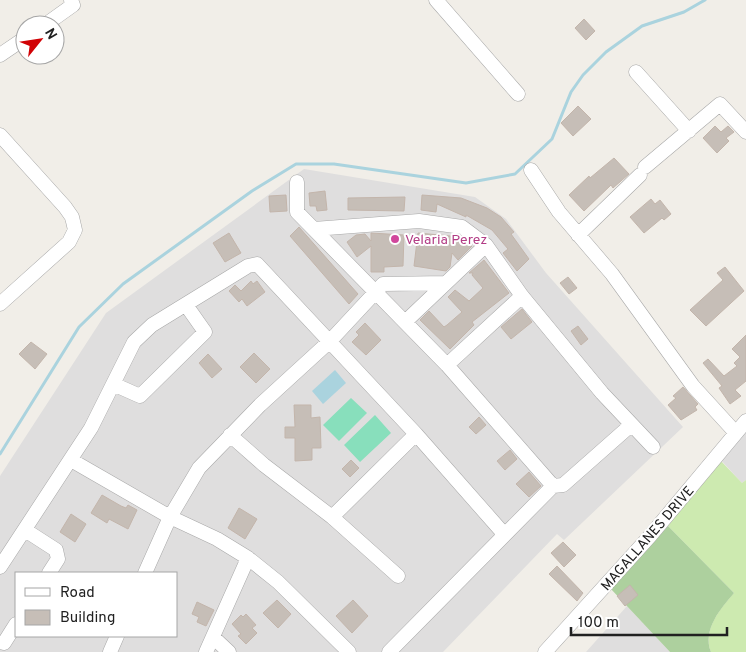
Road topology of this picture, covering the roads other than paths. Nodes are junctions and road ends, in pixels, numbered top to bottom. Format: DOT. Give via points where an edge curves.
graph roads {
  1 [pos="72,0"];
  2 [pos="436,0"];
  3 [pos="59,15"];
  4 [pos="15,45"];
  5 [pos="0,56"];
  6 [pos="636,72"];
  7 [pos="518,94"];
  8 [pos="689,131"];
  9 [pos="746,132"];
  10 [pos="0,135"];
  11 [pos="531,170"];
  12 [pos="296,182"];
  13 [pos="314,229"];
  14 [pos="578,235"];
  15 [pos="486,245"];
  16 [pos="446,283"];
  17 [pos="376,291"];
  18 [pos="522,296"];
  19 [pos="0,304"];
  20 [pos="186,305"];
  21 [pos="405,322"];
  22 [pos="330,341"];
  23 [pos="447,365"];
  24 [pos="113,384"];
  25 [pos="746,421"];
  26 [pos="631,425"];
  27 [pos="735,432"];
  28 [pos="416,434"];
  29 [pos="230,435"];
  30 [pos="653,447"];
  31 [pos="71,460"];
  32 [pos="554,486"];
  33 [pos="170,517"];
  34 [pos="332,518"];
  35 [pos="25,530"];
  36 [pos="504,534"];
  37 [pos="248,558"];
  38 [pos="0,567"];
  39 [pos="50,572"];
  40 [pos="145,572"];
  41 [pos="398,576"];
  42 [pos="15,626"];
  43 [pos="117,637"];
  44 [pos="213,637"];
  45 [pos="6,645"];
  46 [pos="110,652"];
  47 [pos="206,652"];
  48 [pos="229,652"];
  49 [pos="349,652"];
  50 [pos="389,652"];
  51 [pos="545,652"];
  1 -- 3 [label="street" via="73,5"];
  2 -- 7 [label="street"];
  4 -- 5 [label="street"];
  6 -- 8 [label="street"];
  8 -- 9 [label="street" via="720,104"];
  8 -- 14 [label="street" via="642,171"];
  10 -- 19 [label="street" via="65,207 75,230 69,242"];
  11 -- 14 [label="street"];
  12 -- 13 [label="street" via="297,212"];
  13 -- 15 [label="street" via="419,221 462,227"];
  13 -- 17 [label="street"];
  14 -- 27 [label="street" via="612,274 694,386"];
  15 -- 16 [label="street"];
  15 -- 18 [label="street"];
  16 -- 17 [label="street" via="389,282"];
  16 -- 21 [label="street"];
  17 -- 21 [label="street"];
  17 -- 22 [label="street"];
  18 -- 23 [label="street"];
  18 -- 26 [label="street"];
  20 -- 22 [label="street" via="248,266 257,264"];
  20 -- 24 [label="street" via="152,325 134,342"];
  20 -- 24 [label="street" via="205,332 140,396"];
  21 -- 23 [label="street"];
  22 -- 28 [label="street"];
  22 -- 29 [label="street"];
  23 -- 32 [label="street"];
  24 -- 31 [label="street"];
  25 -- 27 [label="street, MAGALLANES DRIVE"];
  26 -- 30 [label="street"];
  26 -- 32 [label="street" via="563,486"];
  27 -- 51 [label="street, MAGALLANES DRIVE" via="650,536"];
  28 -- 34 [label="street"];
  28 -- 36 [label="street"];
  29 -- 33 [label="street" via="199,468"];
  29 -- 34 [label="street" via="264,466"];
  31 -- 33 [label="street"];
  31 -- 35 [label="street"];
  32 -- 36 [label="street"];
  33 -- 37 [label="street"];
  33 -- 40 [label="street"];
  34 -- 41 [label="street"];
  35 -- 38 [label="street"];
  35 -- 39 [label="street" via="56,550 58,559"];
  36 -- 50 [label="street"];
  37 -- 44 [label="street"];
  37 -- 49 [label="street" via="290,593"];
  42 -- 45 [label="street"];
  43 -- 46 [label="street"];
  44 -- 47 [label="street"];
  44 -- 48 [label="street"];
}
